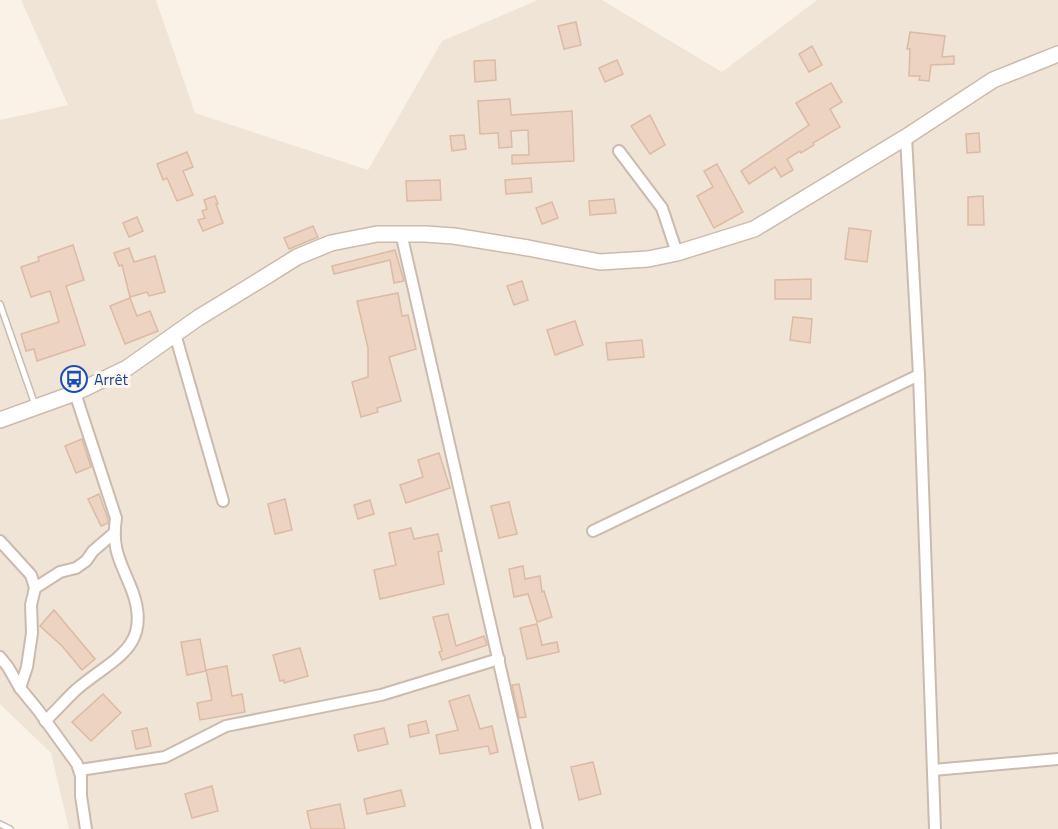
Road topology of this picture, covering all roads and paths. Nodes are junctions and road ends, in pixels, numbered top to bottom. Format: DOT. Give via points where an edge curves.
graph roads {
  1 [pos="1058,54"];
  2 [pos="906,137"];
  3 [pos="619,151"];
  4 [pos="401,233"];
  5 [pos="677,254"];
  6 [pos="0,304"];
  7 [pos="7,325"];
  8 [pos="0,327"];
  9 [pos="175,334"];
  10 [pos="919,375"];
  11 [pos="75,393"];
  12 [pos="35,407"];
  13 [pos="0,420"];
  14 [pos="223,501"];
  15 [pos="593,531"];
  16 [pos="114,533"];
  17 [pos="0,541"];
  18 [pos="35,588"];
  19 [pos="0,657"];
  20 [pos="499,659"];
  21 [pos="20,688"];
  22 [pos="45,721"];
  23 [pos="1058,759"];
  24 [pos="80,770"];
  25 [pos="933,770"];
  26 [pos="0,824"];
  27 [pos="10,829"];
  28 [pos="86,829"];
  29 [pos="537,829"];
  30 [pos="935,829"];
  1 -- 2 [label="street" via="993,80"];
  2 -- 5 [label="street" via="754,229"];
  2 -- 10 [label="street"];
  3 -- 5 [label="street" via="662,208"];
  4 -- 5 [label="street" via="465,238 600,262"];
  4 -- 9 [label="street" via="331,243 297,257"];
  4 -- 20 [label="street"];
  6 -- 7 [label="lane"];
  7 -- 8 [label="lane"];
  7 -- 12 [label="lane"];
  9 -- 11 [label="street" via="127,368"];
  9 -- 14 [label="street"];
  10 -- 15 [label="street"];
  10 -- 25 [label="street"];
  11 -- 12 [label="street"];
  11 -- 16 [label="street" via="116,519"];
  12 -- 13 [label="street"];
  16 -- 18 [label="street" via="76,568 60,572"];
  16 -- 22 [label="street" via="116,553 133,594 138,621 134,640 120,657 77,689"];
  17 -- 18 [label="street" via="31,575"];
  18 -- 21 [label="street" via="27,667"];
  19 -- 21 [label="street"];
  20 -- 24 [label="street" via="381,695 226,726 165,757"];
  20 -- 29 [label="street"];
  21 -- 22 [label="street"];
  22 -- 24 [label="street"];
  23 -- 25 [label="street"];
  24 -- 28 [label="street"];
  25 -- 30 [label="street"];
  26 -- 27 [label="lane"];
}
